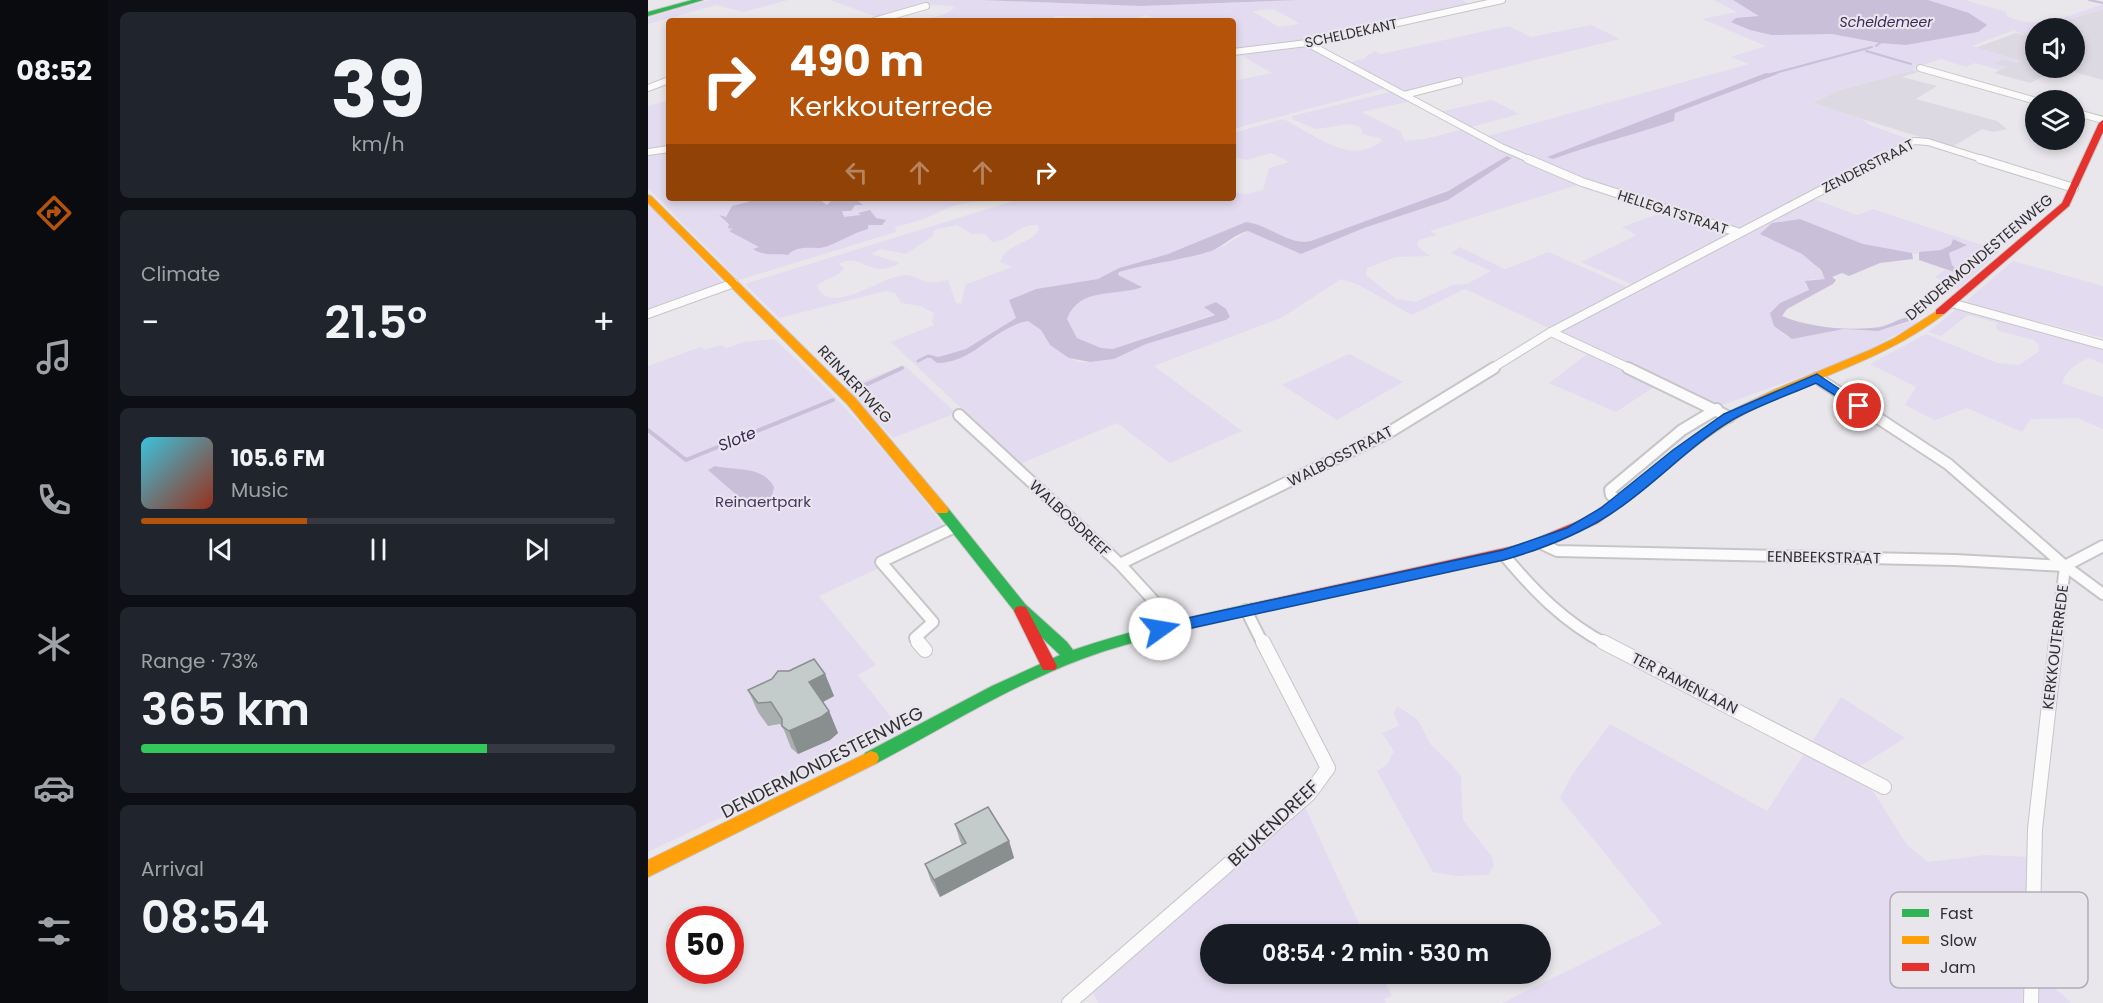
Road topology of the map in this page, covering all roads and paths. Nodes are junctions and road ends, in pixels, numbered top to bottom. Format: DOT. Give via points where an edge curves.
graph roads {
  1 [pos="673,0"];
  2 [pos="700,0"];
  3 [pos="1502,0"];
  4 [pos="1456,2"];
  5 [pos="926,6"];
  6 [pos="648,7"];
  7 [pos="1468,8"];
  8 [pos="648,14"];
  9 [pos="884,18"];
  10 [pos="1307,43"];
  11 [pos="1236,52"];
  12 [pos="1920,68"];
  13 [pos="666,81"];
  14 [pos="1460,81"];
  15 [pos="648,88"];
  16 [pos="1404,95"];
  17 [pos="2025,98"];
  18 [pos="2085,116"];
  19 [pos="2103,122"];
  20 [pos="666,149"];
  21 [pos="648,152"];
  22 [pos="2074,188"];
  23 [pos="648,198"];
  24 [pos="1737,232"];
  25 [pos="734,283"];
  26 [pos="1951,303"];
  27 [pos="648,314"];
  28 [pos="1551,332"];
  29 [pos="2103,345"];
  30 [pos="1817,378"];
  31 [pos="1717,409"];
  32 [pos="959,415"];
  33 [pos="1729,417"];
  34 [pos="1618,501"];
  35 [pos="956,527"];
  36 [pos="1542,544"];
  37 [pos="2103,546"];
  38 [pos="1504,555"];
  39 [pos="1120,564"];
  40 [pos="2065,566"];
  41 [pos="2103,594"];
  42 [pos="1020,608"];
  43 [pos="1246,610"];
  44 [pos="1176,625"];
  45 [pos="925,650"];
  46 [pos="1067,654"];
  47 [pos="1047,663"];
  48 [pos="1884,787"];
  49 [pos="648,869"];
  50 [pos="2034,892"];
  51 [pos="2031,988"];
  52 [pos="1086,998"];
  53 [pos="1069,1003"];
  54 [pos="2031,1003"];
  1 -- 6 [label="main road"];
  2 -- 8 [label="main road"];
  3 -- 7 [label="street, SCHELDEKANT"];
  4 -- 7 [label="street"];
  5 -- 9 [label="street"];
  7 -- 10 [label="street, SCHELDEKANT"];
  10 -- 11 [label="street, SCHELDEKANT"];
  10 -- 16 [label="street, HELLEGATSTRAAT"];
  12 -- 17 [label="street"];
  13 -- 15 [label="street"];
  14 -- 16 [label="street"];
  16 -- 24 [label="street, HELLEGATSTRAAT" via="1500,147 1582,182"];
  18 -- 19 [label="street"];
  19 -- 22 [label="main road, DENDERMONDESTEENWEG"];
  20 -- 21 [label="street"];
  22 -- 24 [label="street, ZENDERSTRAAT" via="1917,140"];
  22 -- 26 [label="main road, DENDERMONDESTEENWEG" via="2066,204"];
  23 -- 25 [label="main road, REINAERTWEG"];
  24 -- 28 [label="street, HELLEGATSTRAAT"];
  25 -- 27 [label="street"];
  25 -- 35 [label="main road, REINAERTWEG" via="852,402"];
  26 -- 29 [label="street"];
  26 -- 30 [label="main road, DENDERMONDESTEENWEG" via="1907,338"];
  28 -- 31 [label="street"];
  28 -- 39 [label="street, WALBOSSTRAAT" via="1388,433"];
  30 -- 33 [label="main road, DENDERMONDESTEENWEG"];
  30 -- 40 [label="street, KERKKOUTERREDE" via="1948,464"];
  31 -- 33 [label="street"];
  31 -- 34 [label="street" via="1682,430 1610,490"];
  32 -- 39 [label="street, WALBOSDREEF"];
  33 -- 34 [label="main road, DENDERMONDESTEENWEG"];
  34 -- 36 [label="main road, DENDERMONDESTEENWEG" via="1594,519"];
  35 -- 42 [label="main road, REINAERTWEG"];
  35 -- 45 [label="street" via="881,562 933,622 915,638"];
  36 -- 38 [label="main road, DENDERMONDESTEENWEG"];
  36 -- 40 [label="street, EENBEEKSTRAAT" via="1557,551"];
  37 -- 40 [label="street"];
  38 -- 43 [label="main road, DENDERMONDESTEENWEG"];
  38 -- 48 [label="street, TER RAMENLAAN" via="1536,595 1582,631"];
  39 -- 44 [label="street, WALBOSDREEF"];
  40 -- 41 [label="street"];
  40 -- 50 [label="street, KERKKOUTERREDE" via="2036,829"];
  42 -- 46 [label="main road, REINAERTWEG"];
  42 -- 47 [label="main road, REINAERTWEG"];
  43 -- 44 [label="main road, DENDERMONDESTEENWEG"];
  43 -- 52 [label="street, BEUKENDREEF" via="1328,768 1309,794"];
  44 -- 46 [label="main road, DENDERMONDESTEENWEG"];
  46 -- 47 [label="main road, DENDERMONDESTEENWEG"];
  47 -- 49 [label="main road, DENDERMONDESTEENWEG" via="848,770"];
  51 -- 54 [label="street, KERKKOUTERREDE"];
  52 -- 53 [label="street"];
}
